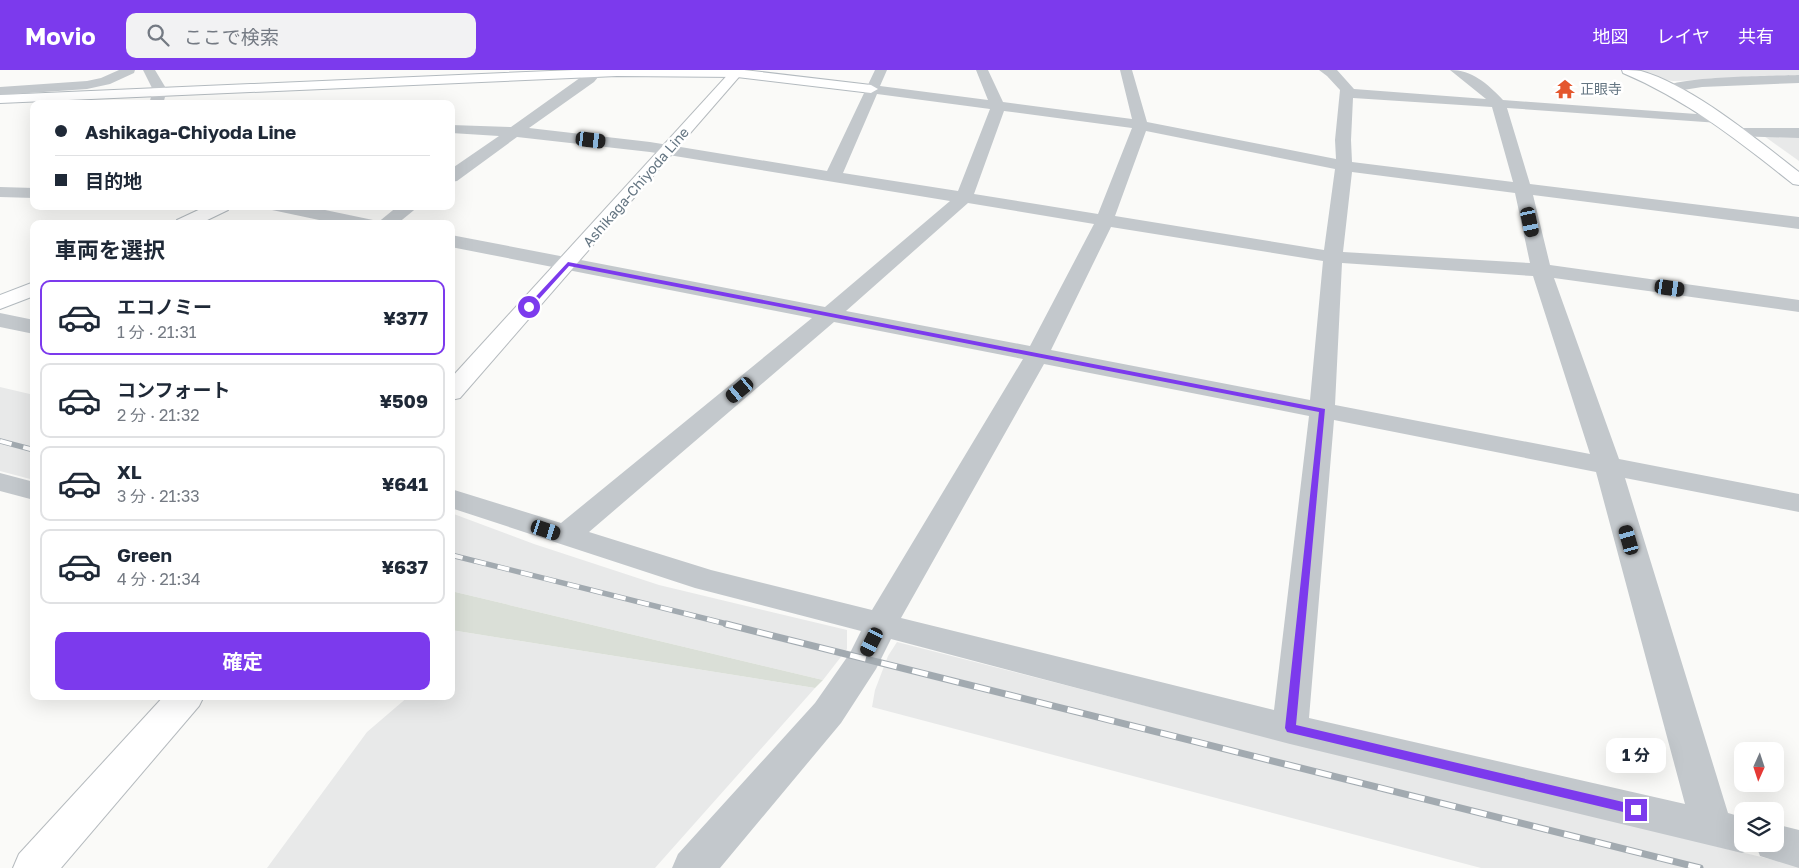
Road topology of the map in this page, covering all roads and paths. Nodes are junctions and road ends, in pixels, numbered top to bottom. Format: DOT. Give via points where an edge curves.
graph roads {
  1 [pos="129,70"];
  2 [pos="149,70"];
  3 [pos="368,70"];
  4 [pos="881,70"];
  5 [pos="982,70"];
  6 [pos="1131,70"];
  7 [pos="1325,70"];
  8 [pos="1456,70"];
  9 [pos="1628,70"];
  10 [pos="597,71"];
  11 [pos="738,71"];
  12 [pos="1799,79"];
  13 [pos="358,82"];
  14 [pos="1671,88"];
  15 [pos="871,89"];
  16 [pos="0,91"];
  17 [pos="1347,93"];
  18 [pos="344,96"];
  19 [pos="158,97"];
  20 [pos="0,99"];
  21 [pos="1498,103"];
  22 [pos="997,106"];
  23 [pos="1719,119"];
  24 [pos="1141,125"];
  25 [pos="455,129"];
  26 [pos="516,131"];
  27 [pos="1738,133"];
  28 [pos="1799,133"];
  29 [pos="668,150"];
  30 [pos="1344,166"];
  31 [pos="455,174"];
  32 [pos="834,176"];
  33 [pos="1799,180"];
  34 [pos="1523,189"];
  35 [pos="0,192"];
  36 [pos="30,192"];
  37 [pos="964,198"];
  38 [pos="214,210"];
  39 [pos="298,210"];
  40 [pos="404,210"];
  41 [pos="192,220"];
  42 [pos="346,220"];
  43 [pos="391,220"];
  44 [pos="1105,220"];
  45 [pos="1799,223"];
  46 [pos="455,242"];
  47 [pos="1333,257"];
  48 [pos="568,264"];
  49 [pos="1540,270"];
  50 [pos="30,290"];
  51 [pos="0,303"];
  52 [pos="1799,306"];
  53 [pos="829,315"];
  54 [pos="0,320"];
  55 [pos="30,326"];
  56 [pos="1037,356"];
  57 [pos="455,389"];
  58 [pos="1322,410"];
  59 [pos="1608,466"];
  60 [pos="0,482"];
  61 [pos="30,490"];
  62 [pos="455,499"];
  63 [pos="1799,503"];
  64 [pos="565,536"];
  65 [pos="882,624"];
  66 [pos="182,700"];
  67 [pos="1290,728"];
  68 [pos="1728,832"];
  69 [pos="1784,845"];
  70 [pos="1799,849"];
  71 [pos="34,868"];
  72 [pos="692,868"];
  1 -- 16 [label="street" via="87,85"];
  2 -- 19 [label="street"];
  3 -- 13 [label="street"];
  4 -- 15 [label="street"];
  5 -- 22 [label="street"];
  6 -- 24 [label="street"];
  7 -- 17 [label="street" via="1332,73"];
  8 -- 21 [label="street" via="1487,91"];
  9 -- 14 [label="street"];
  10 -- 11 [label="street"];
  10 -- 13 [label="street"];
  10 -- 26 [label="street"];
  11 -- 15 [label="street"];
  11 -- 29 [label="street, Ashikaga-Chiyoda Line"];
  12 -- 14 [label="street" via="1702,83"];
  13 -- 18 [label="street"];
  13 -- 19 [label="street"];
  14 -- 23 [label="street"];
  15 -- 22 [label="street"];
  15 -- 32 [label="street"];
  17 -- 21 [label="street"];
  17 -- 30 [label="street"];
  19 -- 20 [label="street"];
  21 -- 23 [label="street"];
  21 -- 34 [label="street"];
  22 -- 24 [label="street"];
  22 -- 37 [label="street" via="998,111"];
  23 -- 27 [label="street"];
  24 -- 30 [label="street"];
  24 -- 44 [label="street"];
  25 -- 26 [label="street"];
  26 -- 29 [label="street"];
  26 -- 31 [label="street"];
  27 -- 28 [label="street"];
  27 -- 33 [label="street"];
  29 -- 32 [label="street"];
  29 -- 48 [label="street, Ashikaga-Chiyoda Line"];
  30 -- 34 [label="street"];
  30 -- 47 [label="street"];
  32 -- 37 [label="street"];
  34 -- 45 [label="street"];
  34 -- 49 [label="street"];
  35 -- 36 [label="street"];
  37 -- 44 [label="street"];
  37 -- 53 [label="street"];
  38 -- 41 [label="street"];
  39 -- 42 [label="street"];
  40 -- 43 [label="street"];
  44 -- 47 [label="street"];
  44 -- 56 [label="street"];
  46 -- 48 [label="street"];
  47 -- 49 [label="street"];
  47 -- 58 [label="street"];
  48 -- 53 [label="street"];
  48 -- 57 [label="street, Ashikaga-Chiyoda Line"];
  49 -- 52 [label="street"];
  49 -- 59 [label="street"];
  50 -- 51 [label="street"];
  53 -- 56 [label="street"];
  53 -- 64 [label="street"];
  54 -- 55 [label="street"];
  56 -- 58 [label="street"];
  56 -- 65 [label="street"];
  58 -- 59 [label="street"];
  58 -- 67 [label="street"];
  59 -- 63 [label="street"];
  59 -- 68 [label="street" via="1703,798"];
  60 -- 61 [label="street"];
  62 -- 64 [label="street"];
  64 -- 65 [label="street" via="706,580"];
  65 -- 67 [label="street"];
  65 -- 72 [label="street" via="864,660 828,713"];
  66 -- 71 [label="street"];
  67 -- 68 [label="street"];
  69 -- 70 [label="street"];
}
